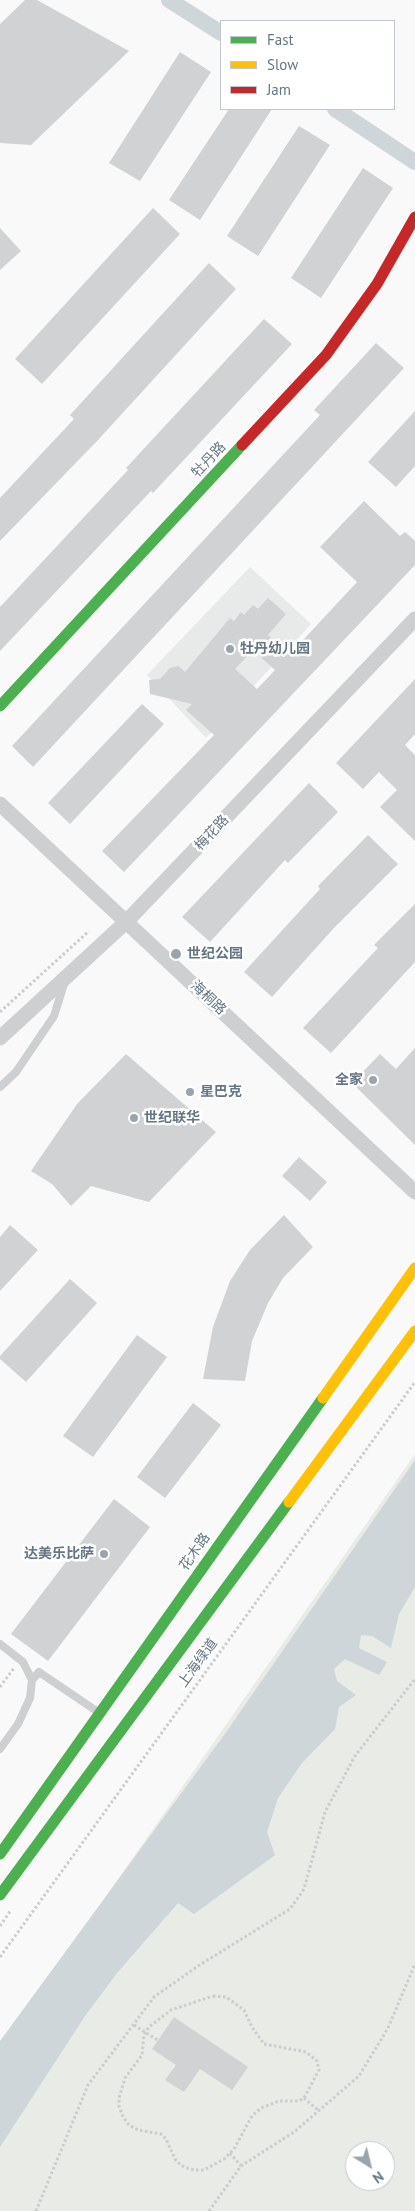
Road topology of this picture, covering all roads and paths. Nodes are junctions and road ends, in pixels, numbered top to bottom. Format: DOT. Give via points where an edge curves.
graph roads {
  1 [pos="415,217"];
  2 [pos="415,619"];
  3 [pos="0,706"];
  4 [pos="0,804"];
  5 [pos="126,922"];
  6 [pos="89,931"];
  7 [pos="65,979"];
  8 [pos="0,1012"];
  9 [pos="0,1038"];
  10 [pos="0,1087"];
  11 [pos="415,1192"];
  12 [pos="415,1268"];
  13 [pos="415,1330"];
  14 [pos="415,1382"];
  15 [pos="0,1644"];
  16 [pos="21,1660"];
  17 [pos="415,1679"];
  18 [pos="32,1680"];
  19 [pos="0,1687"];
  20 [pos="100,1713"];
  21 [pos="0,1749"];
  22 [pos="0,1854"];
  23 [pos="0,1896"];
  24 [pos="0,1957"];
  25 [pos="415,1964"];
  26 [pos="134,2025"];
  27 [pos="145,2032"];
  28 [pos="158,2040"];
  29 [pos="304,2098"];
  30 [pos="319,2111"];
  31 [pos="230,2153"];
  32 [pos="241,2166"];
  33 [pos="36,2211"];
  34 [pos="209,2211"];
  1 -- 3 [label="main road, 牡丹路" via="377,284 326,355"];
  2 -- 5 [label="street, 梅花路"];
  4 -- 5 [label="street, 海桐路"];
  5 -- 7 [label="street, 梅花路"];
  5 -- 11 [label="street, 海桐路"];
  6 -- 8 [label="path"];
  7 -- 9 [label="street, 梅花路"];
  7 -- 10 [label="lane" via="54,1016 16,1072"];
  12 -- 20 [label="main road, 花木路"];
  13 -- 23 [label="main road"];
  14 -- 24 [label="path, 上海绿道"];
  15 -- 16 [label="lane"];
  16 -- 18 [label="lane"];
  16 -- 19 [label="path"];
  17 -- 26 [label="path" via="355,1756 325,1812 304,1889 290,1909 154,1997"];
  18 -- 20 [label="lane" via="39,1672"];
  18 -- 21 [label="lane" via="30,1698 18,1724"];
  20 -- 22 [label="main road, 花木路"];
  25 -- 30 [label="path" via="388,2028 359,2076"];
  26 -- 27 [label="path"];
  26 -- 33 [label="path" via="88,2085"];
  27 -- 28 [label="path"];
  27 -- 29 [label="path" via="171,2010 213,1996 226,1997 244,2010 264,2044 299,2049 317,2062 317,2076"];
  27 -- 31 [label="path" via="142,2055 122,2084 119,2106 123,2117 138,2130 161,2134 176,2161 184,2167 204,2170"];
  29 -- 30 [label="path"];
  29 -- 31 [label="path" via="299,2101 279,2100 261,2108 252,2116"];
  30 -- 32 [label="path" via="294,2132"];
  31 -- 32 [label="path"];
  32 -- 34 [label="path"];
}
